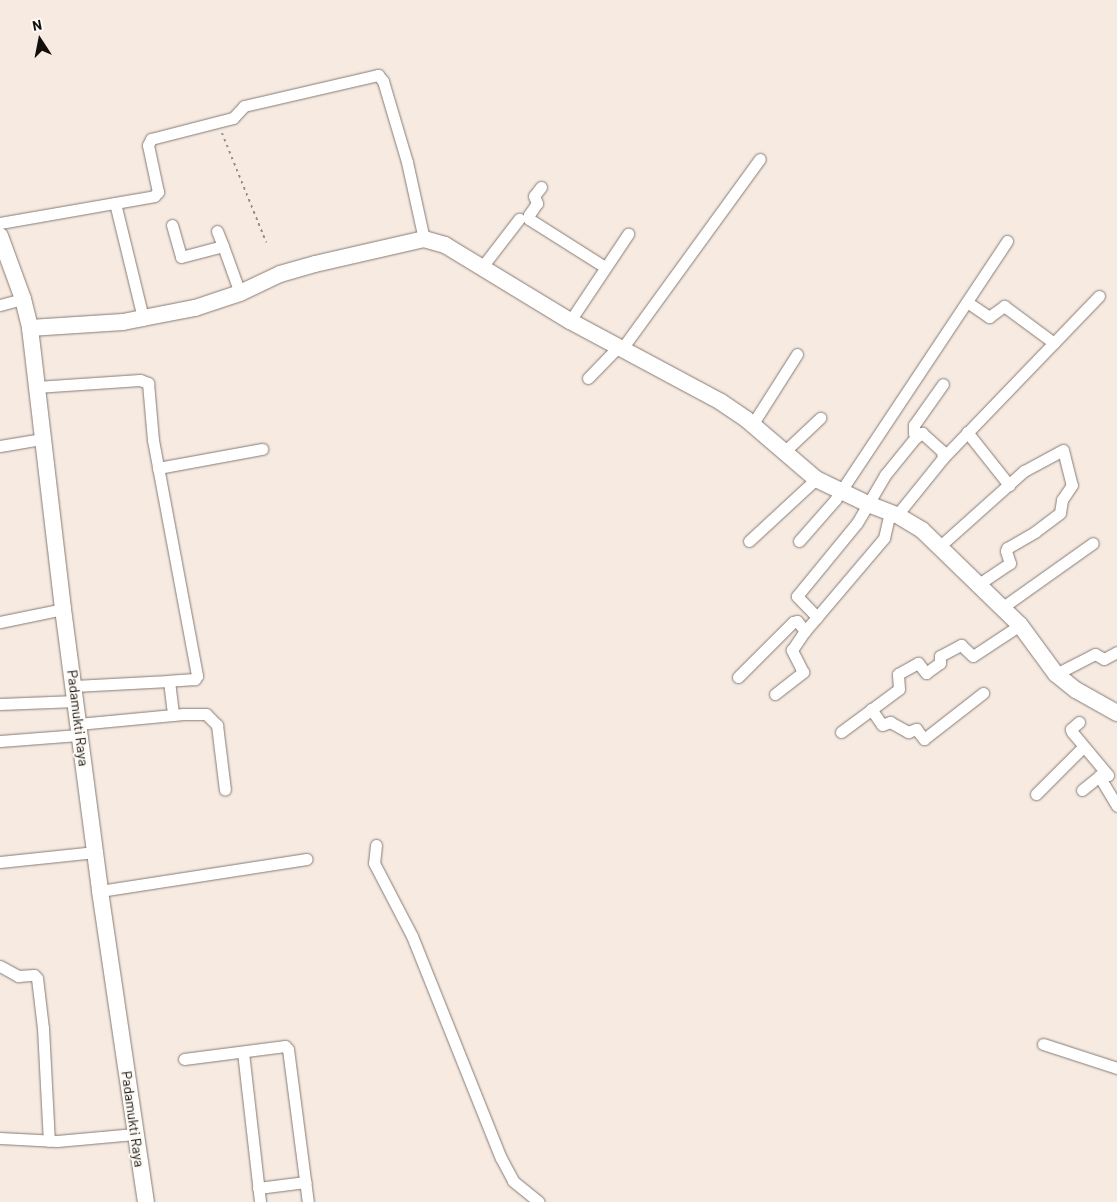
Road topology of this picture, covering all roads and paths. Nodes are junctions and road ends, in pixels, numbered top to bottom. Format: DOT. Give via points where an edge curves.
graph roads {
  1 [pos="218,122"];
  2 [pos="760,159"];
  3 [pos="541,186"];
  4 [pos="116,204"];
  5 [pos="519,219"];
  6 [pos="0,222"];
  7 [pos="172,225"];
  8 [pos="217,231"];
  9 [pos="628,234"];
  10 [pos="0,236"];
  11 [pos="424,239"];
  12 [pos="1007,241"];
  13 [pos="266,242"];
  14 [pos="223,246"];
  15 [pos="482,267"];
  16 [pos="604,267"];
  17 [pos="240,293"];
  18 [pos="1099,296"];
  19 [pos="20,300"];
  20 [pos="967,302"];
  21 [pos="2,305"];
  22 [pos="144,318"];
  23 [pos="570,321"];
  24 [pos="30,328"];
  25 [pos="1054,343"];
  26 [pos="616,352"];
  27 [pos="797,354"];
  28 [pos="588,378"];
  29 [pos="943,384"];
  30 [pos="36,388"];
  31 [pos="820,418"];
  32 [pos="752,425"];
  33 [pos="966,432"];
  34 [pos="917,436"];
  35 [pos="42,439"];
  36 [pos="0,446"];
  37 [pos="262,448"];
  38 [pos="784,452"];
  39 [pos="943,458"];
  40 [pos="158,468"];
  41 [pos="814,480"];
  42 [pos="1008,485"];
  43 [pos="838,495"];
  44 [pos="866,508"];
  45 [pos="890,518"];
  46 [pos="749,541"];
  47 [pos="799,542"];
  48 [pos="1093,543"];
  49 [pos="940,546"];
  50 [pos="977,585"];
  51 [pos="1002,606"];
  52 [pos="63,609"];
  53 [pos="817,617"];
  54 [pos="0,622"];
  55 [pos="1015,628"];
  56 [pos="805,631"];
  57 [pos="1117,652"];
  58 [pos="1056,674"];
  59 [pos="738,677"];
  60 [pos="169,681"];
  61 [pos="75,693"];
  62 [pos="983,693"];
  63 [pos="775,694"];
  64 [pos="0,704"];
  65 [pos="871,709"];
  66 [pos="1117,713"];
  67 [pos="173,715"];
  68 [pos="1079,722"];
  69 [pos="79,730"];
  70 [pos="841,732"];
  71 [pos="0,741"];
  72 [pos="1083,747"];
  73 [pos="1099,776"];
  74 [pos="226,790"];
  75 [pos="1082,790"];
  76 [pos="1036,794"];
  77 [pos="1117,806"];
  78 [pos="376,845"];
  79 [pos="95,852"];
  80 [pos="308,860"];
  81 [pos="0,862"];
  82 [pos="100,890"];
  83 [pos="0,966"];
  84 [pos="1042,1044"];
  85 [pos="243,1052"];
  86 [pos="184,1059"];
  87 [pos="1117,1068"];
  88 [pos="134,1134"];
  89 [pos="0,1138"];
  90 [pos="49,1141"];
  91 [pos="306,1182"];
  92 [pos="258,1188"];
  93 [pos="146,1202"];
  94 [pos="260,1202"];
  95 [pos="308,1202"];
  96 [pos="539,1202"];
  1 -- 4 [label="street" via="151,139 148,145 158,192 154,196"];
  1 -- 11 [label="street" via="235,117 244,106 378,74 383,81 407,162"];
  1 -- 13 [label="path"];
  2 -- 26 [label="street"];
  3 -- 16 [label="street" via="534,196 537,204 529,219"];
  4 -- 6 [label="street"];
  4 -- 22 [label="street"];
  5 -- 15 [label="street"];
  7 -- 14 [label="street" via="182,257"];
  8 -- 14 [label="street"];
  9 -- 16 [label="street"];
  10 -- 19 [label="street, Padamukti Raya"];
  11 -- 15 [label="street" via="445,245"];
  11 -- 17 [label="street" via="280,274"];
  12 -- 20 [label="street"];
  14 -- 17 [label="street"];
  15 -- 23 [label="street"];
  16 -- 23 [label="street"];
  17 -- 22 [label="street" via="195,308"];
  18 -- 25 [label="street"];
  19 -- 21 [label="street"];
  19 -- 24 [label="street, Padamukti Raya"];
  20 -- 25 [label="street" via="989,317 1004,306"];
  20 -- 43 [label="street"];
  22 -- 24 [label="street"];
  23 -- 26 [label="street"];
  24 -- 30 [label="street, Padamukti Raya"];
  25 -- 33 [label="street"];
  26 -- 28 [label="street"];
  26 -- 32 [label="street" via="721,402"];
  27 -- 32 [label="street"];
  29 -- 34 [label="street" via="914,425"];
  30 -- 35 [label="street, Padamukti Raya"];
  30 -- 40 [label="street" via="146,381"];
  31 -- 38 [label="street"];
  32 -- 38 [label="street"];
  33 -- 39 [label="street"];
  33 -- 42 [label="street"];
  34 -- 39 [label="street" via="922,433 942,451"];
  34 -- 44 [label="street" via="886,475"];
  35 -- 36 [label="street"];
  35 -- 52 [label="street, Padamukti Raya"];
  37 -- 40 [label="street"];
  38 -- 41 [label="street"];
  39 -- 45 [label="street"];
  40 -- 60 [label="street" via="197,676 195,679"];
  41 -- 43 [label="street"];
  41 -- 46 [label="street"];
  42 -- 49 [label="street"];
  42 -- 50 [label="street" via="1024,471 1054,454 1065,452 1072,485 1062,500 1060,513 1007,548 1010,563"];
  43 -- 44 [label="street"];
  43 -- 47 [label="street"];
  44 -- 45 [label="street"];
  44 -- 53 [label="street" via="797,596"];
  45 -- 49 [label="street" via="922,530"];
  45 -- 53 [label="street" via="884,538"];
  48 -- 51 [label="street"];
  49 -- 50 [label="street"];
  50 -- 51 [label="street"];
  51 -- 55 [label="street"];
  52 -- 54 [label="street"];
  52 -- 61 [label="street, Padamukti Raya"];
  53 -- 56 [label="street"];
  55 -- 58 [label="street"];
  55 -- 65 [label="street" via="973,656 959,645 940,656 940,663 926,673 916,664 897,675 899,689"];
  56 -- 59 [label="street" via="798,622 793,622"];
  56 -- 63 [label="street" via="792,650 804,672"];
  57 -- 58 [label="street" via="1106,659 1095,654"];
  58 -- 66 [label="street" via="1076,690"];
  60 -- 61 [label="street"];
  60 -- 67 [label="street"];
  61 -- 64 [label="street"];
  61 -- 69 [label="street, Padamukti Raya"];
  62 -- 65 [label="street" via="924,739 916,730 908,732 890,722 882,725"];
  65 -- 70 [label="street"];
  67 -- 69 [label="street"];
  67 -- 74 [label="street" via="206,714 217,725"];
  68 -- 72 [label="street" via="1071,731"];
  69 -- 71 [label="street"];
  69 -- 79 [label="street, Padamukti Raya"];
  72 -- 73 [label="street" via="1108,775"];
  72 -- 76 [label="street"];
  73 -- 75 [label="street"];
  73 -- 77 [label="street"];
  78 -- 96 [label="street" via="374,864 412,936 501,1158 513,1181"];
  79 -- 81 [label="street"];
  79 -- 82 [label="street, Padamukti Raya"];
  80 -- 82 [label="street"];
  82 -- 88 [label="street, Padamukti Raya"];
  83 -- 90 [label="street" via="18,976 37,978 44,1028"];
  84 -- 87 [label="street"];
  85 -- 86 [label="street"];
  85 -- 91 [label="street" via="285,1046 288,1049"];
  85 -- 92 [label="street"];
  88 -- 90 [label="street"];
  88 -- 93 [label="street, Padamukti Raya"];
  89 -- 90 [label="street"];
  91 -- 92 [label="street"];
  91 -- 95 [label="street"];
  92 -- 94 [label="street"];
}
